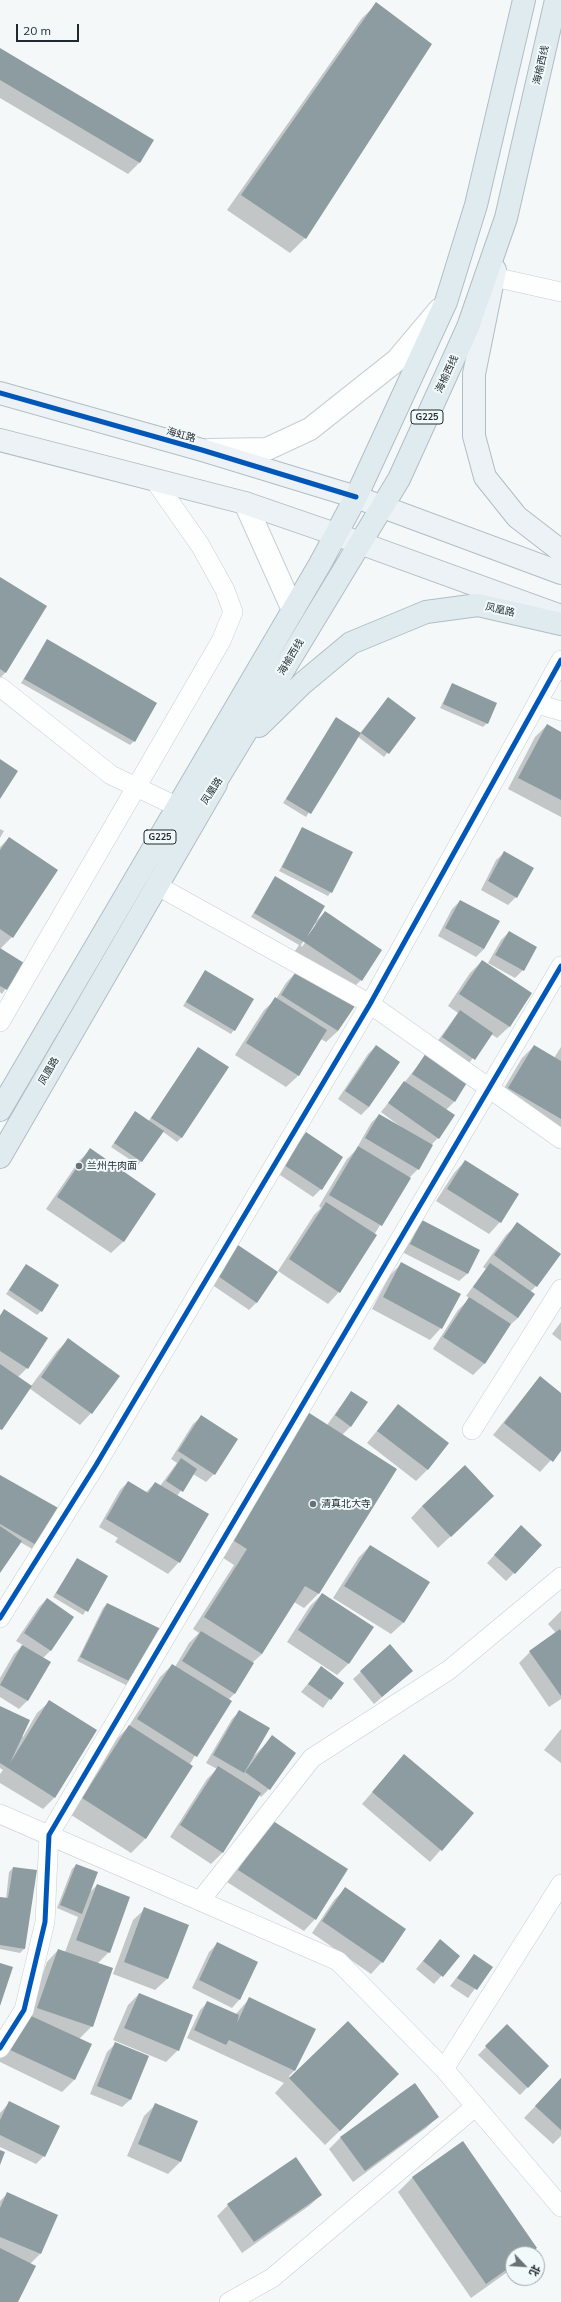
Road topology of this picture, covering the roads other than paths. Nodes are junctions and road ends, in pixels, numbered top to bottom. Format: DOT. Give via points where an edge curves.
graph roads {
  1 [pos="524,0"];
  2 [pos="556,0"];
  3 [pos="506,218"];
  4 [pos="494,277"];
  5 [pos="561,292"];
  6 [pos="446,302"];
  7 [pos="0,393"];
  8 [pos="0,440"];
  9 [pos="202,450"];
  10 [pos="155,481"];
  11 [pos="356,497"];
  12 [pos="245,503"];
  13 [pos="382,507"];
  14 [pos="335,534"];
  15 [pos="360,543"];
  16 [pos="561,551"];
  17 [pos="561,573"];
  18 [pos="293,610"];
  19 [pos="561,616"];
  20 [pos="561,624"];
  21 [pos="561,660"];
  22 [pos="0,687"];
  23 [pos="537,704"];
  24 [pos="561,711"];
  25 [pos="136,787"];
  26 [pos="207,796"];
  27 [pos="178,807"];
  28 [pos="156,885"];
  29 [pos="561,966"];
  30 [pos="370,1004"];
  31 [pos="0,1022"];
  32 [pos="490,1087"];
  33 [pos="0,1110"];
  34 [pos="561,1139"];
  35 [pos="0,1157"];
  36 [pos="561,1289"];
  37 [pos="472,1430"];
  38 [pos="561,1577"];
  39 [pos="0,1618"];
  40 [pos="0,1814"];
  41 [pos="49,1835"];
  42 [pos="561,1884"];
  43 [pos="200,1901"];
  44 [pos="0,2048"];
  45 [pos="444,2069"];
  46 [pos="476,2106"];
  47 [pos="561,2207"];
  48 [pos="228,2302"];
  1 -- 6 [label="highway, G225" via="476,205"];
  2 -- 3 [label="highway, 海榆西线 / G225"];
  3 -- 4 [label="main road"];
  3 -- 13 [label="highway, 海榆西线 / G225" via="468,327 398,480"];
  4 -- 5 [label="street"];
  4 -- 16 [label="main road" via="474,374 474,436 485,477 517,517"];
  6 -- 9 [label="street" via="397,360 310,429 266,449"];
  6 -- 11 [label="highway, G225"];
  7 -- 9 [label="main road, 海虹路"];
  8 -- 10 [label="main road"];
  9 -- 11 [label="main road, 海虹路"];
  10 -- 12 [label="main road"];
  10 -- 25 [label="street" via="200,545 225,590 233,612 221,641"];
  11 -- 13 [label="main road"];
  11 -- 14 [label="highway, G225"];
  12 -- 14 [label="main road"];
  12 -- 18 [label="street"];
  13 -- 15 [label="highway, 海榆西线 / G225"];
  13 -- 17 [label="main road"];
  14 -- 15 [label="main road, 凤凰路"];
  14 -- 18 [label="highway, 凤凰路 / G225"];
  15 -- 19 [label="main road, 凤凰路"];
  15 -- 26 [label="highway, 海榆西线 / G225"];
  18 -- 27 [label="highway, 凤凰路 / G225"];
  20 -- 26 [label="highway, 凤凰路 / G225" via="478,605 426,612 351,642 303,683 250,736"];
  21 -- 23 [label="street"];
  22 -- 25 [label="street" via="111,775"];
  23 -- 24 [label="street"];
  23 -- 30 [label="street"];
  25 -- 27 [label="street"];
  25 -- 31 [label="street"];
  26 -- 28 [label="highway, 凤凰路 / G225"];
  27 -- 33 [label="highway, 凤凰路 / G225"];
  28 -- 30 [label="street"];
  28 -- 35 [label="highway, 凤凰路 / G225"];
  29 -- 32 [label="street"];
  30 -- 32 [label="street"];
  30 -- 39 [label="street" via="100,1458"];
  32 -- 34 [label="street"];
  32 -- 41 [label="street"];
  36 -- 37 [label="street"];
  38 -- 43 [label="street" via="449,1670 312,1758"];
  40 -- 41 [label="street"];
  41 -- 43 [label="street"];
  41 -- 44 [label="street" via="45,1922 24,2010"];
  42 -- 45 [label="street"];
  43 -- 45 [label="street" via="338,1961"];
  45 -- 46 [label="street"];
  46 -- 47 [label="street"];
  46 -- 48 [label="street" via="272,2278"];
}
